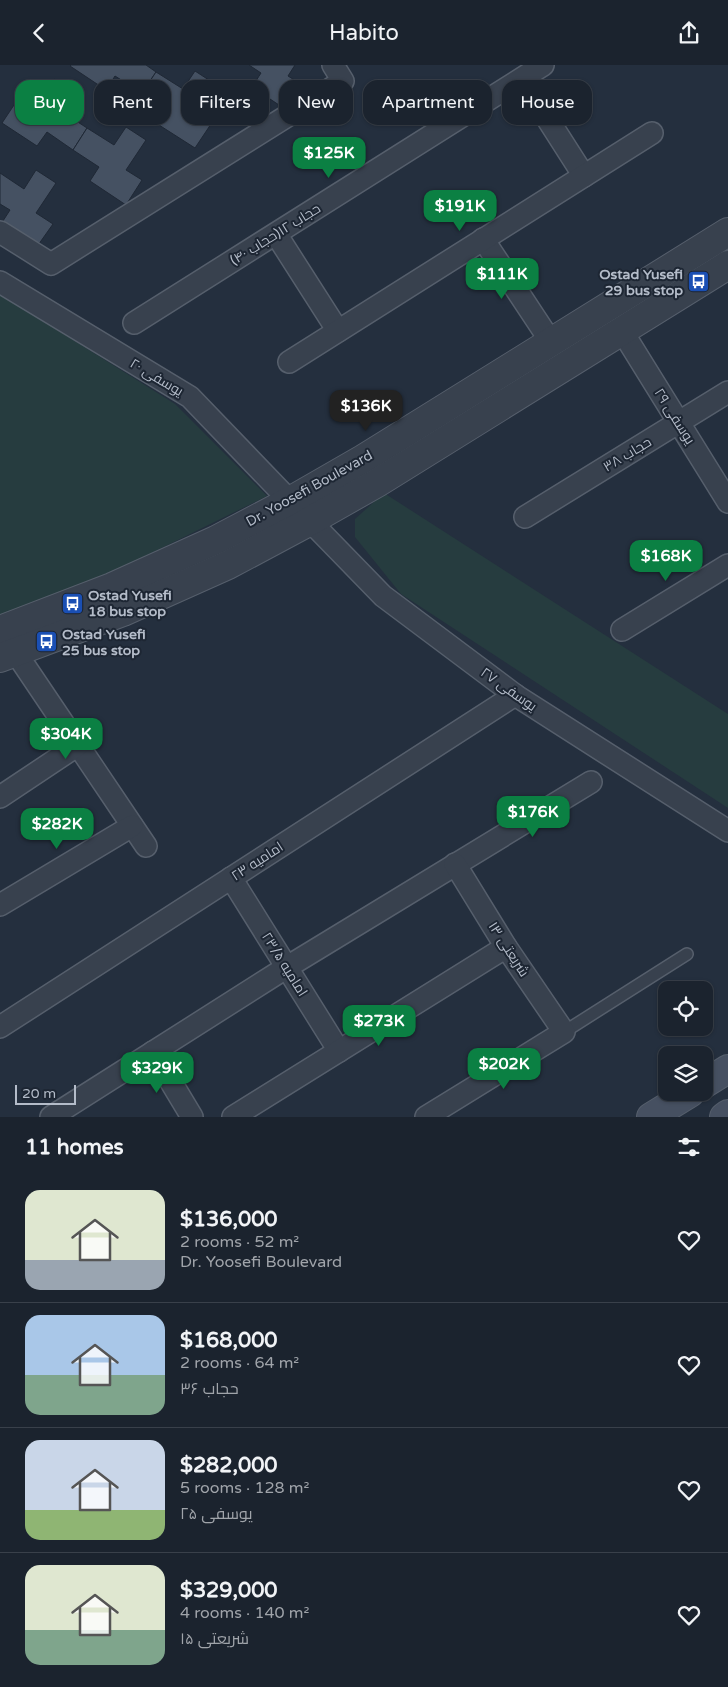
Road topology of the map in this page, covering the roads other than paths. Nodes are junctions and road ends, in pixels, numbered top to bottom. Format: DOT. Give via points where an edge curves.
graph roads {
  1 [pos="333,65"];
  2 [pos="544,65"];
  3 [pos="522,79"];
  4 [pos="652,133"];
  5 [pos="584,176"];
  6 [pos="0,232"];
  7 [pos="728,232"];
  8 [pos="276,233"];
  9 [pos="484,239"];
  10 [pos="728,265"];
  11 [pos="0,282"];
  12 [pos="134,323"];
  13 [pos="338,331"];
  14 [pos="622,331"];
  15 [pos="551,343"];
  16 [pos="289,362"];
  17 [pos="728,392"];
  18 [pos="679,423"];
  19 [pos="290,501"];
  20 [pos="728,502"];
  21 [pos="525,517"];
  22 [pos="310,521"];
  23 [pos="728,565"];
  24 [pos="0,629"];
  25 [pos="622,630"];
  26 [pos="8,656"];
  27 [pos="515,695"];
  28 [pos="78,745"];
  29 [pos="591,781"];
  30 [pos="0,797"];
  31 [pos="132,826"];
  32 [pos="728,831"];
  33 [pos="146,846"];
  34 [pos="456,864"];
  35 [pos="231,878"];
  36 [pos="0,905"];
  37 [pos="506,947"];
  38 [pos="687,954"];
  39 [pos="288,967"];
  40 [pos="0,1027"];
  41 [pos="564,1032"];
  42 [pos="339,1051"];
  43 [pos="153,1052"];
  44 [pos="728,1069"];
  45 [pos="713,1078"];
  46 [pos="677,1101"];
  47 [pos="728,1114"];
  48 [pos="51,1117"];
  49 [pos="192,1117"];
  50 [pos="233,1117"];
  51 [pos="426,1117"];
  52 [pos="651,1117"];
  53 [pos="724,1117"];
  1 -- 6 [label="street" via="343,81 51,264"];
  2 -- 3 [label="street, حجاب ۱۲(حجاب ۴۰)"];
  3 -- 5 [label="street"];
  3 -- 8 [label="street, حجاب ۱۲(حجاب ۴۰)"];
  4 -- 5 [label="street"];
  5 -- 9 [label="street"];
  7 -- 15 [label="street, Dr. Yoosefi Boulevard"];
  8 -- 12 [label="street, حجاب ۱۲(حجاب ۴۰)"];
  8 -- 13 [label="street"];
  9 -- 13 [label="street"];
  9 -- 15 [label="street"];
  10 -- 14 [label="street, Dr. Yoosefi Boulevard"];
  11 -- 19 [label="street, یوسفی ۲۰" via="190,397"];
  13 -- 16 [label="street"];
  14 -- 18 [label="street, یوسفی ۲۹"];
  14 -- 22 [label="street, Dr. Yoosefi Boulevard"];
  15 -- 19 [label="street, Dr. Yoosefi Boulevard"];
  17 -- 18 [label="street, حجاب ۳۸"];
  18 -- 20 [label="street, یوسفی ۲۹"];
  18 -- 21 [label="street, حجاب ۳۸"];
  19 -- 22 [label="street"];
  19 -- 24 [label="street, Dr. Yoosefi Boulevard" via="216,540 123,582"];
  22 -- 26 [label="street, Dr. Yoosefi Boulevard" via="228,565 123,612"];
  22 -- 27 [label="street, یوسفی ۲۷" via="383,596"];
  23 -- 25 [label="street"];
  26 -- 28 [label="street"];
  27 -- 32 [label="street, یوسفی ۲۷"];
  27 -- 35 [label="street, امامیه ۲۳"];
  28 -- 30 [label="street"];
  28 -- 31 [label="street"];
  29 -- 34 [label="street"];
  31 -- 33 [label="street"];
  31 -- 36 [label="street"];
  34 -- 37 [label="street, شریعتی ۱۳"];
  34 -- 39 [label="street"];
  35 -- 39 [label="street, امامیه ۲۳/۵"];
  35 -- 40 [label="street, امامیه ۲۳"];
  37 -- 41 [label="street, شریعتی ۱۳"];
  37 -- 42 [label="street"];
  38 -- 41 [label="lane"];
  39 -- 42 [label="street, امامیه ۲۳/۵"];
  39 -- 43 [label="street"];
  41 -- 51 [label="street"];
  42 -- 50 [label="street"];
  43 -- 48 [label="street"];
  43 -- 49 [label="street"];
  44 -- 45 [label="main road"];
  46 -- 52 [label="main road"];
  47 -- 53 [label="main road"];
}
